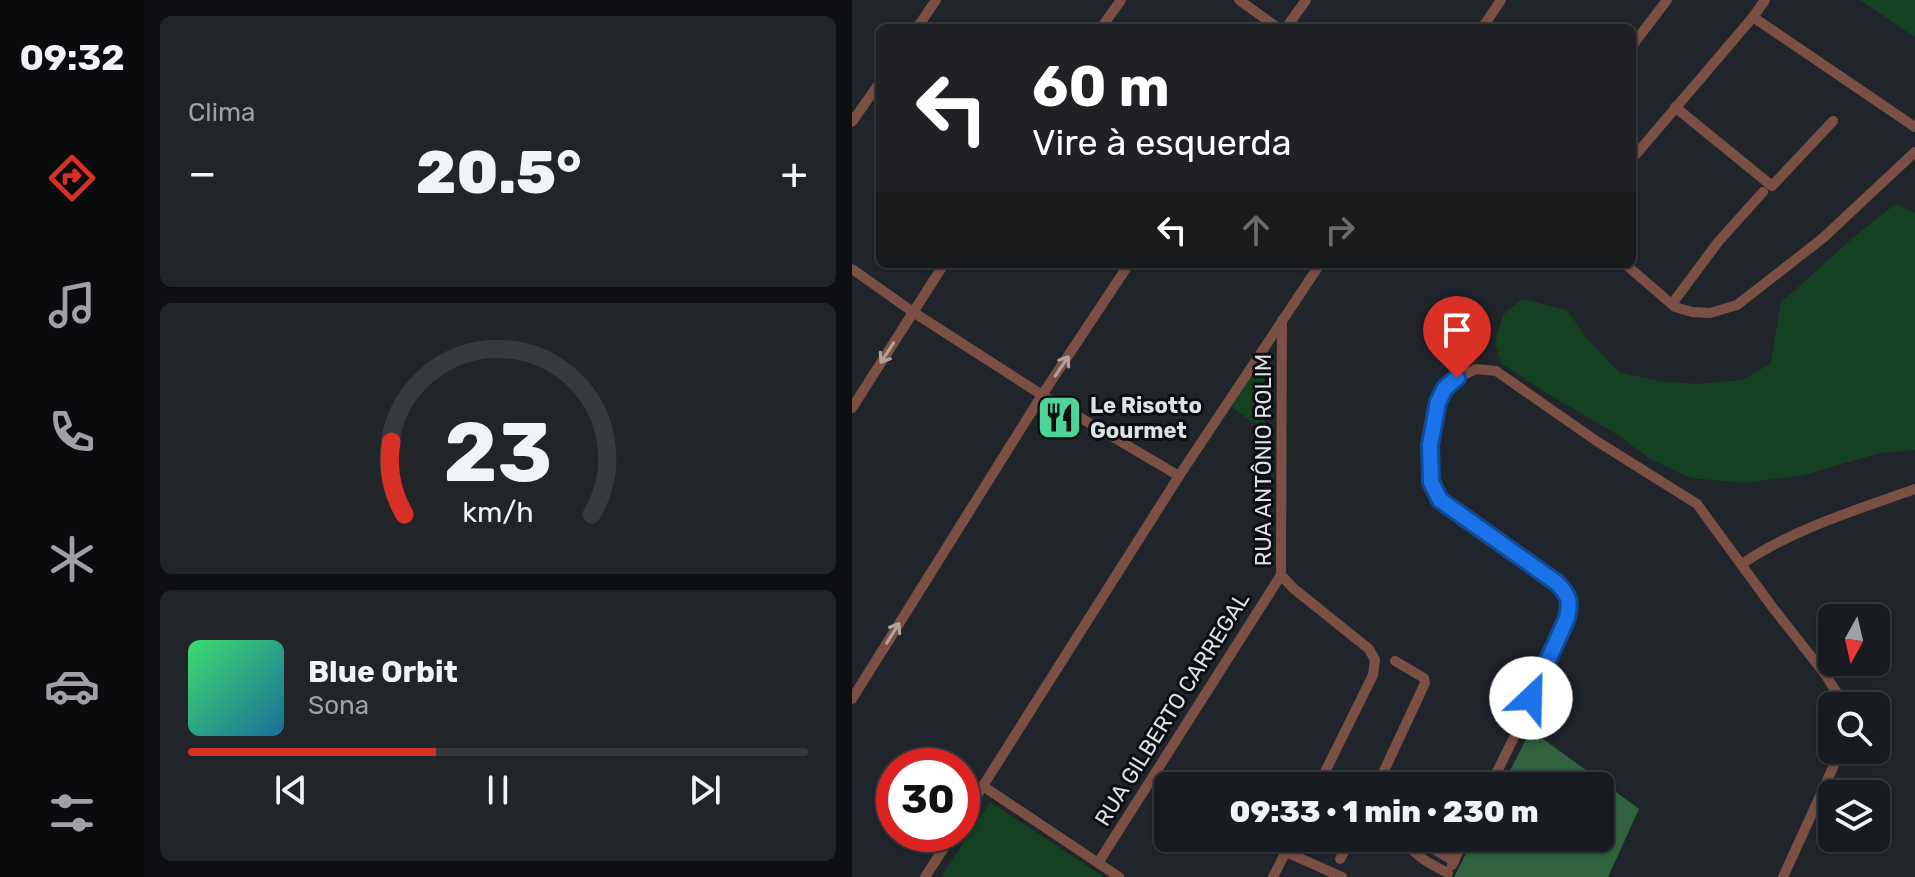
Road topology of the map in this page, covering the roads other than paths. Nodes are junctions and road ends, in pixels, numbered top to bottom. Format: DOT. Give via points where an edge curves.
graph roads {
  1 [pos="936,0"];
  2 [pos="1121,0"];
  3 [pos="1239,0"];
  4 [pos="1306,0"];
  5 [pos="1501,0"];
  6 [pos="1667,0"];
  7 [pos="1765,0"];
  8 [pos="1753,17"];
  9 [pos="920,24"];
  10 [pos="1104,24"];
  11 [pos="1272,24"];
  12 [pos="1289,24"];
  13 [pos="1485,24"];
  14 [pos="1636,41"];
  15 [pos="876,88"];
  16 [pos="1675,107"];
  17 [pos="1833,121"];
  18 [pos="852,122"];
  19 [pos="1915,127"];
  20 [pos="1915,152"];
  21 [pos="1636,154"];
  22 [pos="1763,192"];
  23 [pos="941,268"];
  24 [pos="1126,268"];
  25 [pos="1317,268"];
  26 [pos="1630,268"];
  27 [pos="852,269"];
  28 [pos="1672,304"];
  29 [pos="913,312"];
  30 [pos="1282,319"];
  31 [pos="1042,395"];
  32 [pos="852,408"];
  33 [pos="1179,476"];
  34 [pos="1915,489"];
  35 [pos="1742,564"];
  36 [pos="1281,575"];
  37 [pos="1395,661"];
  38 [pos="1836,692"];
  39 [pos="852,699"];
  40 [pos="1835,764"];
  41 [pos="1325,772"];
  42 [pos="1384,772"];
  43 [pos="1497,772"];
  44 [pos="983,786"];
  45 [pos="980,791"];
  46 [pos="941,852"];
  47 [pos="1286,852"];
  48 [pos="1344,852"];
  49 [pos="1413,852"];
  50 [pos="1439,852"];
  51 [pos="1458,852"];
  52 [pos="1340,859"];
  53 [pos="1454,861"];
  54 [pos="1098,863"];
  55 [pos="1447,875"];
  56 [pos="925,877"];
  57 [pos="1119,877"];
  58 [pos="1273,877"];
  59 [pos="1342,877"];
  60 [pos="1783,877"];
  1 -- 9 [label="street"];
  2 -- 10 [label="street"];
  3 -- 11 [label="street"];
  4 -- 12 [label="street"];
  5 -- 13 [label="street"];
  6 -- 14 [label="street"];
  7 -- 8 [label="street"];
  8 -- 16 [label="street"];
  8 -- 19 [label="street"];
  15 -- 18 [label="street"];
  16 -- 17 [label="street" via="1772,186"];
  16 -- 21 [label="street"];
  20 -- 28 [label="street" via="1823,238 1737,305 1710,313"];
  22 -- 28 [label="street"];
  23 -- 29 [label="street"];
  31 -- 24 [label="street, one-way"];
  25 -- 30 [label="street"];
  26 -- 28 [label="street"];
  27 -- 29 [label="street"];
  29 -- 31 [label="street"];
  29 -- 32 [label="street, one-way"];
  30 -- 33 [label="street"];
  30 -- 36 [label="street, RUA ANTÔNIO ROLIM"];
  31 -- 33 [label="street"];
  39 -- 31 [label="street, one-way"];
  33 -- 44 [label="street"];
  34 -- 35 [label="street" via="1781,541"];
  35 -- 38 [label="street"];
  35 -- 43 [label="street" via="1697,504 1496,371 1476,369 1445,388 1430,445 1431,482 1440,500 1568,595 1567,618"];
  36 -- 41 [label="street, RUA ANTÔNIO ROLIM" via="1369,649 1375,660 1373,675"];
  36 -- 54 [label="street, RUA GILBERTO CARREGAL"];
  37 -- 42 [label="street" via="1426,680"];
  40 -- 60 [label="street"];
  44 -- 45 [label="street"];
  44 -- 54 [label="street"];
  46 -- 56 [label="street"];
  47 -- 58 [label="street"];
  47 -- 59 [label="street"];
  48 -- 52 [label="street"];
  49 -- 55 [label="street"];
  50 -- 53 [label="street"];
  51 -- 53 [label="street"];
  53 -- 55 [label="street"];
  54 -- 57 [label="street"];
}
